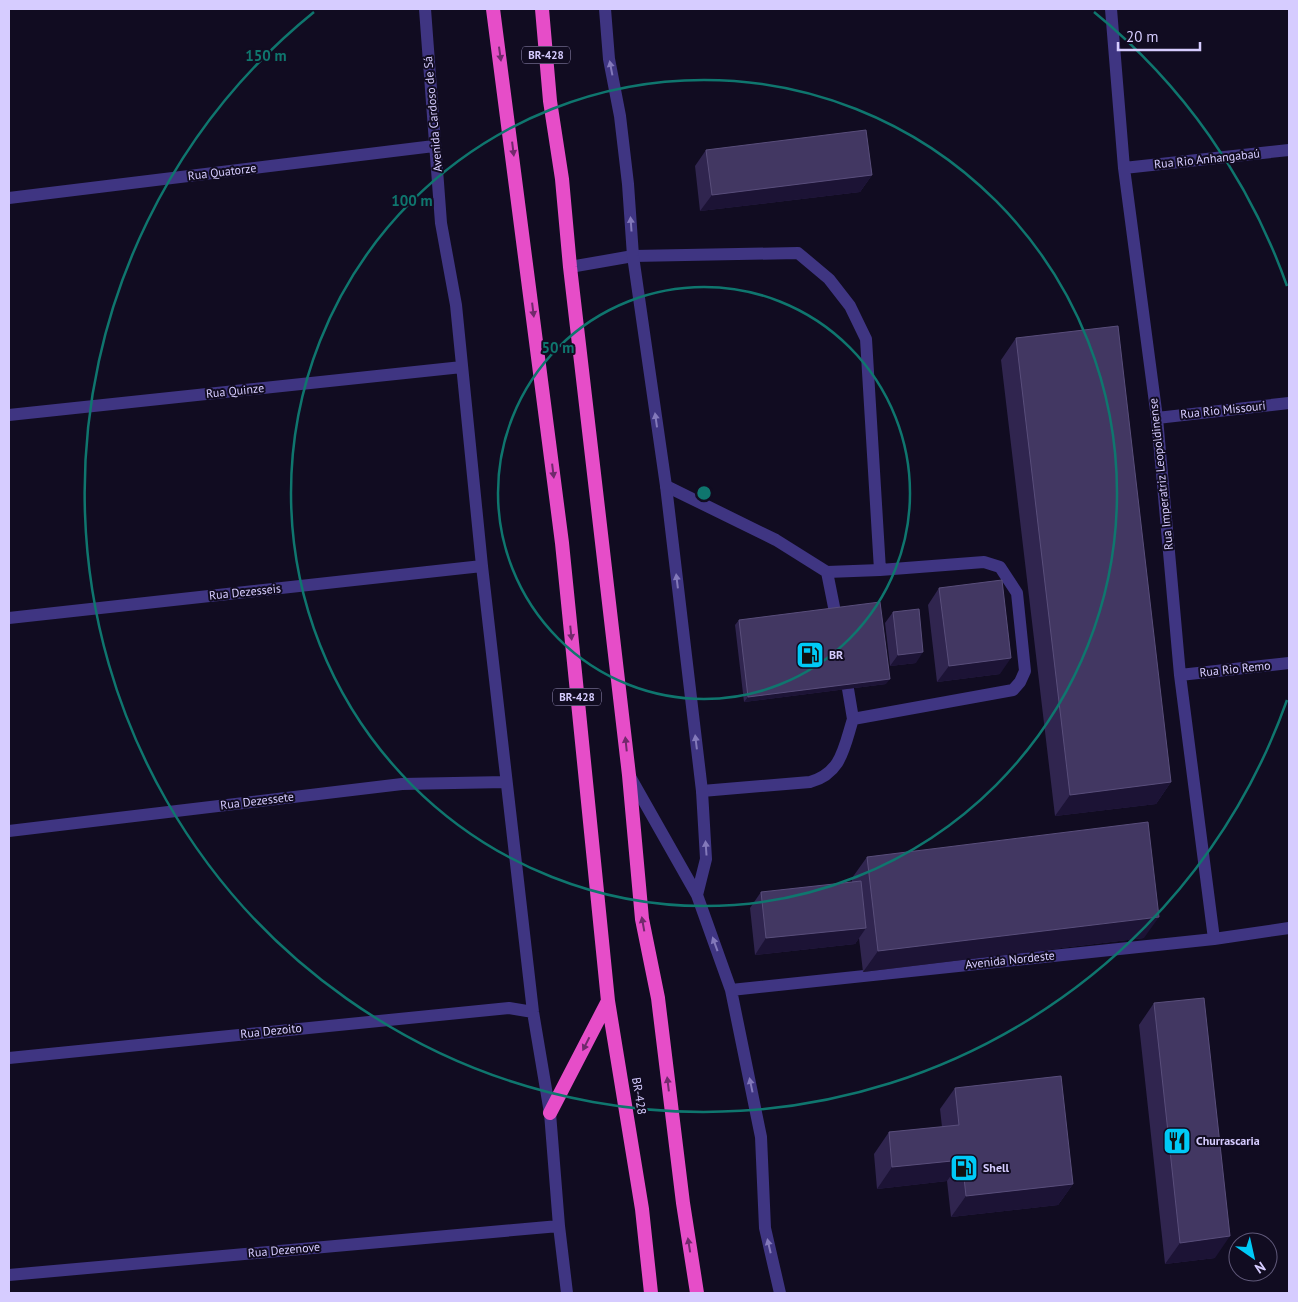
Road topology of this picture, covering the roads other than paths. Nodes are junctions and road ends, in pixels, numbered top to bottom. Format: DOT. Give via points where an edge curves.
graph roads {
  1 [pos="425,9"];
  2 [pos="493,9"];
  3 [pos="542,9"];
  4 [pos="605,9"];
  5 [pos="1111,9"];
  6 [pos="434,146"];
  7 [pos="1289,150"];
  8 [pos="1124,168"];
  9 [pos="9,198"];
  10 [pos="633,256"];
  11 [pos="570,268"];
  12 [pos="462,367"];
  13 [pos="1289,403"];
  14 [pos="9,415"];
  15 [pos="1157,418"];
  16 [pos="666,486"];
  17 [pos="482,566"];
  18 [pos="880,570"];
  19 [pos="828,572"];
  20 [pos="835,612"];
  21 [pos="9,618"];
  22 [pos="1289,663"];
  23 [pos="1180,675"];
  24 [pos="848,689"];
  25 [pos="852,719"];
  26 [pos="629,775"];
  27 [pos="506,782"];
  28 [pos="702,790"];
  29 [pos="9,831"];
  30 [pos="697,895"];
  31 [pos="1289,928"];
  32 [pos="1214,939"];
  33 [pos="731,990"];
  34 [pos="608,1000"];
  35 [pos="533,1012"];
  36 [pos="9,1058"];
  37 [pos="550,1113"];
  38 [pos="559,1226"];
  39 [pos="9,1275"];
  40 [pos="567,1293"];
  41 [pos="652,1293"];
  42 [pos="697,1293"];
  43 [pos="780,1293"];
  1 -- 6 [label="street, Avenida Cardoso de Sá"];
  2 -- 34 [label="highway, BR-428 / BR-428, one-way" via="561,533"];
  3 -- 11 [label="highway, BR-428 / BR-428"];
  10 -- 4 [label="street, one-way" via="628,184"];
  5 -- 8 [label="street, Rua Imperatriz Leopoldinense"];
  6 -- 9 [label="street, Rua Quatorze"];
  6 -- 12 [label="street, Avenida Cardoso de Sá"];
  7 -- 8 [label="street, Rua Rio Anhangabaú"];
  8 -- 15 [label="street, Rua Imperatriz Leopoldinense"];
  10 -- 11 [label="street"];
  16 -- 10 [label="street, one-way"];
  10 -- 18 [label="street" via="798,253 829,278 850,306 866,339"];
  26 -- 11 [label="highway, BR-428 / BR-428, one-way"];
  12 -- 14 [label="street, Rua Quinze"];
  12 -- 17 [label="street, Avenida Cardoso de Sá"];
  13 -- 15 [label="street, Rua Rio Missouri"];
  15 -- 23 [label="street, Rua Imperatriz Leopoldinense"];
  16 -- 19 [label="street" via="776,540"];
  28 -- 16 [label="street, one-way"];
  17 -- 21 [label="street, Rua Dezesseis"];
  17 -- 27 [label="street, Avenida Cardoso de Sá"];
  18 -- 19 [label="street"];
  18 -- 25 [label="street" via="984,562 1000,567 1017,593 1025,671 1013,690"];
  19 -- 20 [label="street"];
  22 -- 23 [label="street, Rua Rio Remo"];
  23 -- 32 [label="street, Rua Imperatriz Leopoldinense"];
  24 -- 25 [label="street"];
  25 -- 28 [label="street" via="841,758 832,772 820,779"];
  26 -- 30 [label="street"];
  42 -- 26 [label="highway, BR-428 / BR-428, one-way" via="658,998 642,919"];
  27 -- 29 [label="street, Rua Dezessete" via="402,784"];
  27 -- 35 [label="street, Avenida Cardoso de Sá"];
  30 -- 28 [label="street, one-way" via="706,859"];
  33 -- 30 [label="street, one-way"];
  31 -- 32 [label="street, Avenida Nordeste"];
  32 -- 33 [label="street, Avenida Nordeste"];
  43 -- 33 [label="street, one-way" via="765,1228 761,1137"];
  34 -- 37 [label="highway, one-way"];
  34 -- 41 [label="highway, BR-428 / BR-428" via="642,1209"];
  35 -- 36 [label="street, Rua Dezoito" via="509,1008"];
  35 -- 37 [label="street, Avenida Cardoso de Sá"];
  37 -- 38 [label="street, Avenida Cardoso de Sá"];
  38 -- 39 [label="street, Rua Dezenove"];
  38 -- 40 [label="street, Avenida Cardoso de Sá"];
}
